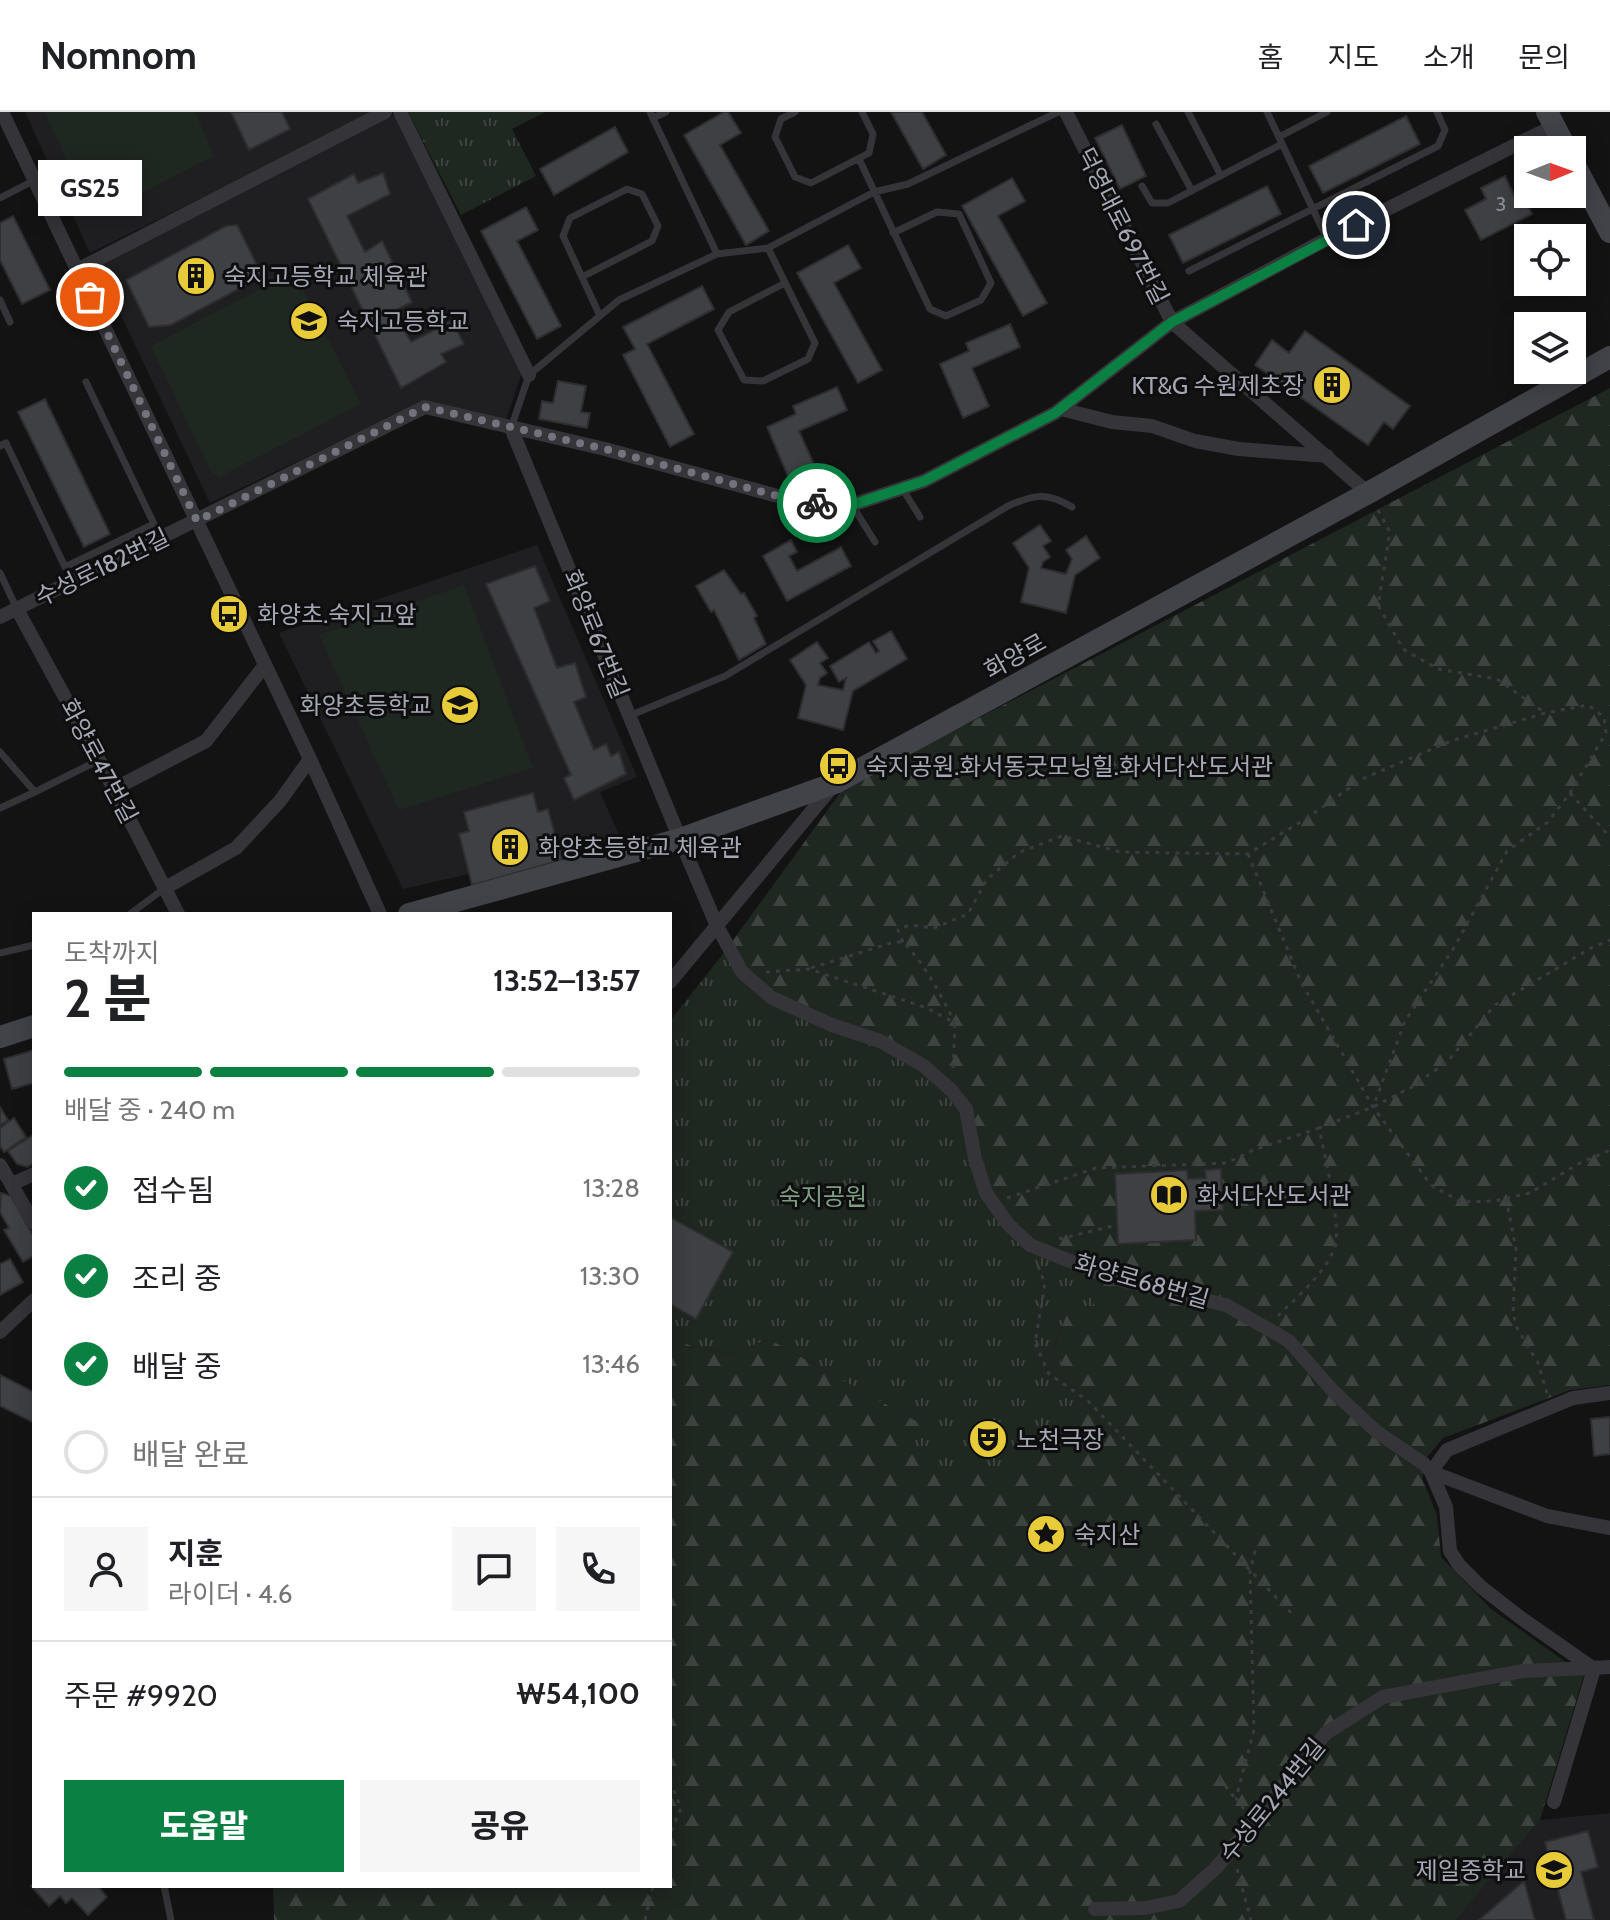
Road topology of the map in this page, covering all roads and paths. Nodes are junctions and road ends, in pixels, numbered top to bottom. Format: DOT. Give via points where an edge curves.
graph roads {
  1 [pos="2,112"];
  2 [pos="385,112"];
  3 [pos="400,112"];
  4 [pos="666,112"];
  5 [pos="795,112"];
  6 [pos="862,112"];
  7 [pos="1058,112"];
  8 [pos="1066,112"];
  9 [pos="1188,112"];
  10 [pos="1267,112"];
  11 [pos="1327,112"];
  12 [pos="1437,112"];
  13 [pos="651,115"];
  14 [pos="1551,119"];
  15 [pos="1156,124"];
  16 [pos="1281,140"];
  17 [pos="859,159"];
  18 [pos="1221,176"];
  19 [pos="35,180"];
  20 [pos="1142,186"];
  21 [pos="1586,187"];
  22 [pos="1192,191"];
  23 [pos="874,192"];
  24 [pos="0,198"];
  25 [pos="1313,209"];
  26 [pos="1610,232"];
  27 [pos="893,233"];
  28 [pos="1327,239"];
  29 [pos="768,248"];
  30 [pos="717,254"];
  31 [pos="77,270"];
  32 [pos="1189,271"];
  33 [pos="582,277"];
  34 [pos="785,283"];
  35 [pos="0,300"];
  36 [pos="600,316"];
  37 [pos="10,322"];
  38 [pos="1172,322"];
  39 [pos="1610,357"];
  40 [pos="529,375"];
  41 [pos="86,382"];
  42 [pos="1061,409"];
  43 [pos="511,428"];
  44 [pos="0,446"];
  45 [pos="1328,456"];
  46 [pos="902,488"];
  47 [pos="1368,493"];
  48 [pos="852,505"];
  49 [pos="1072,507"];
  50 [pos="920,517"];
  51 [pos="197,521"];
  52 [pos="875,542"];
  53 [pos="0,573"];
  54 [pos="17,609"];
  55 [pos="0,617"];
  56 [pos="265,665"];
  57 [pos="1545,713"];
  58 [pos="629,716"];
  59 [pos="0,752"];
  60 [pos="310,759"];
  61 [pos="99,760"];
  62 [pos="835,783"];
  63 [pos="114,789"];
  64 [pos="35,792"];
  65 [pos="1570,793"];
  66 [pos="0,808"];
  67 [pos="1610,837"];
  68 [pos="680,839"];
  69 [pos="1248,854"];
  70 [pos="165,888"];
  71 [pos="133,912"];
  72 [pos="177,912"];
  73 [pos="379,912"];
  74 [pos="416,912"];
  75 [pos="717,926"];
  76 [pos="1610,940"];
  77 [pos="903,942"];
  78 [pos="32,945"];
  79 [pos="0,953"];
  80 [pos="809,969"];
  81 [pos="742,972"];
  82 [pos="672,980"];
  83 [pos="955,1023"];
  84 [pos="32,1027"];
  85 [pos="0,1037"];
  86 [pos="952,1091"];
  87 [pos="1373,1107"];
  88 [pos="1319,1128"];
  89 [pos="1610,1150"];
  90 [pos="0,1165"];
  91 [pos="32,1175"];
  92 [pos="7,1182"];
  93 [pos="1506,1198"];
  94 [pos="992,1202"];
  95 [pos="32,1220"];
  96 [pos="1117,1225"];
  97 [pos="1030,1245"];
  98 [pos="32,1302"];
  99 [pos="1267,1328"];
  100 [pos="0,1332"];
  101 [pos="1610,1393"];
  102 [pos="1551,1407"];
  103 [pos="1431,1472"];
  104 [pos="1610,1528"];
  105 [pos="1256,1547"];
  106 [pos="1250,1572"];
  107 [pos="1295,1617"];
  108 [pos="1610,1667"];
  109 [pos="1594,1669"];
  110 [pos="1219,1778"];
  111 [pos="672,1786"];
  112 [pos="1236,1798"];
  113 [pos="1554,1802"];
  114 [pos="1255,1821"];
  115 [pos="672,1829"];
  116 [pos="1232,1850"];
  117 [pos="164,1888"];
  118 [pos="653,1888"];
  119 [pos="1095,1909"];
  120 [pos="171,1920"];
  121 [pos="645,1920"];
  122 [pos="1251,1920"];
  1 -- 19 [label="street"];
  2 -- 31 [label="street"];
  3 -- 40 [label="street"];
  4 -- 13 [label="lane"];
  5 -- 17 [label="lane" via="781,119 775,137 795,177 811,183"];
  6 -- 17 [label="lane" via="873,134 869,153"];
  7 -- 23 [label="lane" via="908,184"];
  8 -- 38 [label="street, 덕영대로697번길"];
  9 -- 18 [label="lane"];
  10 -- 16 [label="lane"];
  11 -- 16 [label="lane"];
  12 -- 25 [label="lane" via="1445,130 1438,146"];
  13 -- 30 [label="lane"];
  14 -- 28 [label="street, 수성로182번길"];
  15 -- 22 [label="lane"];
  16 -- 18 [label="lane"];
  16 -- 25 [label="lane"];
  17 -- 23 [label="lane"];
  18 -- 22 [label="lane"];
  19 -- 24 [label="lane"];
  19 -- 31 [label="street"];
  20 -- 22 [label="lane" via="1152,203 1168,203"];
  21 -- 26 [label="street"];
  23 -- 27 [label="lane"];
  23 -- 29 [label="lane"];
  25 -- 28 [label="lane"];
  25 -- 32 [label="lane"];
  27 -- 27 [label="lane" via="930,309 946,316 981,300 991,283 959,214 937,212"];
  28 -- 38 [label="street, 수성로182번길"];
  29 -- 30 [label="lane"];
  29 -- 34 [label="lane"];
  30 -- 36 [label="lane" via="619,300"];
  31 -- 51 [label="street"];
  33 -- 33 [label="lane" via="563,236 570,218 627,189 642,194 658,226 652,241"];
  33 -- 36 [label="lane"];
  34 -- 34 [label="lane" via="815,343 808,359 763,381 744,380 718,330 729,312"];
  35 -- 37 [label="lane"];
  36 -- 40 [label="lane"];
  38 -- 42 [label="street, 수성로182번길"];
  38 -- 45 [label="street, 덕영대로697번길"];
  39 -- 47 [label="street, 화양로"];
  40 -- 43 [label="lane"];
  41 -- 44 [label="lane" via="154,524 65,567 6,443"];
  42 -- 45 [label="street" via="1239,449"];
  42 -- 46 [label="street, 수성로182번길"];
  43 -- 48 [label="street, 수성로182번길" via="796,501"];
  43 -- 51 [label="street, 수성로182번길" via="425,407"];
  43 -- 58 [label="street, 화양로67번길"];
  45 -- 47 [label="street, 덕영대로697번길"];
  46 -- 48 [label="street, 수성로182번길"];
  46 -- 50 [label="lane"];
  47 -- 57 [label="path" via="1390,532 1378,605 1403,649 1438,669 1497,679"];
  47 -- 62 [label="street, 화양로"];
  48 -- 52 [label="lane"];
  49 -- 58 [label="lane" via="1053,496 1031,496 1008,506 725,676"];
  51 -- 54 [label="street, 수성로182번길"];
  51 -- 56 [label="street"];
  53 -- 54 [label="lane"];
  54 -- 55 [label="street, 수성로182번길"];
  54 -- 61 [label="street, 화양로47번길"];
  56 -- 60 [label="street"];
  56 -- 63 [label="street" via="206,741"];
  57 -- 65 [label="path" via="1588,705 1604,717 1606,733"];
  57 -- 69 [label="path" via="1451,741 1362,779"];
  58 -- 68 [label="street, 화양로67번길"];
  59 -- 64 [label="lane"];
  60 -- 70 [label="street" via="236,848"];
  60 -- 73 [label="street"];
  61 -- 63 [label="street, 화양로47번길"];
  61 -- 64 [label="lane"];
  62 -- 68 [label="street, 화양로"];
  62 -- 75 [label="street"];
  63 -- 70 [label="street, 화양로47번길"];
  64 -- 66 [label="lane"];
  65 -- 67 [label="path"];
  65 -- 87 [label="path" via="1548,822 1507,851 1455,946 1405,1021"];
  68 -- 74 [label="street, 화양로"];
  68 -- 75 [label="street, 화양로68번길"];
  69 -- 77 [label="path" via="1120,852 1062,836 1020,852 987,879 968,914 934,928 909,925 898,930"];
  69 -- 87 [label="path" via="1301,982"];
  70 -- 71 [label="lane"];
  70 -- 72 [label="street, 화양로47번길"];
  75 -- 81 [label="street, 화양로68번길"];
  75 -- 82 [label="street"];
  76 -- 87 [label="path" via="1495,1005 1448,1061"];
  77 -- 80 [label="path"];
  77 -- 83 [label="path"];
  78 -- 79 [label="lane"];
  80 -- 81 [label="path"];
  80 -- 83 [label="path" via="927,1008"];
  81 -- 86 [label="street, 화양로68번길" via="772,998 891,1047"];
  83 -- 86 [label="path"];
  84 -- 85 [label="street"];
  86 -- 94 [label="street, 화양로68번길" via="966,1109 975,1159"];
  87 -- 88 [label="path"];
  87 -- 93 [label="path" via="1431,1185 1461,1202"];
  88 -- 94 [label="path" via="1227,1163 1096,1168"];
  88 -- 99 [label="path" via="1336,1247 1322,1271"];
  89 -- 93 [label="path" via="1530,1193"];
  90 -- 92 [label="street"];
  91 -- 92 [label="street"];
  92 -- 95 [label="street"];
  93 -- 102 [label="path" via="1516,1249 1513,1313 1538,1363"];
  94 -- 97 [label="street, 화양로68번길"];
  96 -- 97 [label="path"];
  97 -- 99 [label="street, 화양로68번길" via="1112,1278 1226,1305"];
  97 -- 106 [label="path" via="1045,1284 1035,1343 1049,1374 1087,1400"];
  98 -- 100 [label="street"];
  99 -- 103 [label="street, 화양로68번길" via="1289,1341 1377,1432"];
  101 -- 102 [label="street"];
  102 -- 103 [label="street" via="1447,1450"];
  103 -- 104 [label="street" via="1547,1516"];
  103 -- 109 [label="street" via="1446,1507 1450,1551 1459,1565 1521,1618"];
  105 -- 106 [label="path"];
  106 -- 107 [label="path"];
  106 -- 112 [label="path" via="1254,1730"];
  108 -- 109 [label="street, 수성로244번길"];
  109 -- 113 [label="street"];
  109 -- 114 [label="street, 수성로244번길" via="1523,1671 1383,1697 1326,1733"];
  110 -- 112 [label="path"];
  111 -- 115 [label="path" via="681,1808"];
  112 -- 114 [label="path"];
  114 -- 116 [label="street, 수성로244번길"];
  116 -- 119 [label="street, 수성로244번길" via="1179,1901"];
  116 -- 122 [label="path"];
  117 -- 120 [label="lane"];
  118 -- 121 [label="path"];
}
